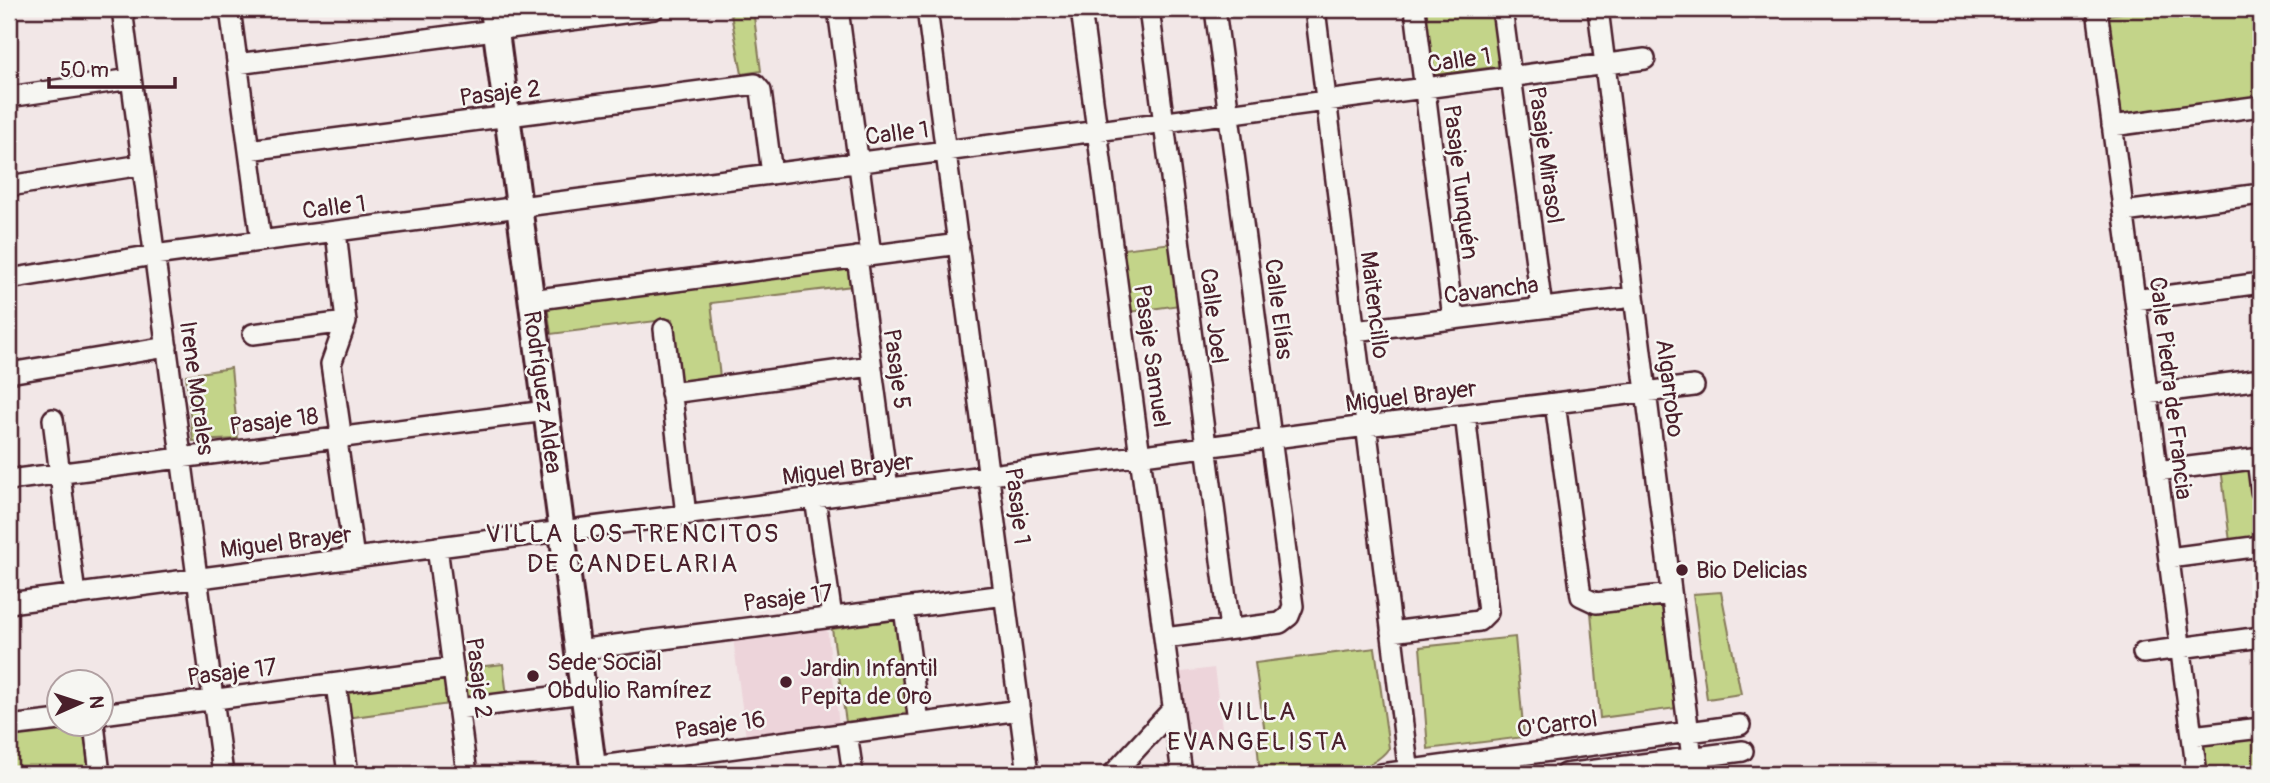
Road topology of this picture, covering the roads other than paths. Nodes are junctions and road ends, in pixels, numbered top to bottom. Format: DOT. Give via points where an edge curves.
graph roads {
  1 [pos="122,9"];
  2 [pos="230,9"];
  3 [pos="654,9"];
  4 [pos="838,9"];
  5 [pos="927,9"];
  6 [pos="1081,9"];
  7 [pos="1149,9"];
  8 [pos="1215,9"];
  9 [pos="1315,9"];
  10 [pos="1415,9"];
  11 [pos="1502,9"];
  12 [pos="1598,9"];
  13 [pos="2097,9"];
  14 [pos="494,19"];
  15 [pos="1645,60"];
  16 [pos="237,64"];
  17 [pos="1605,65"];
  18 [pos="1511,77"];
  19 [pos="131,79"];
  20 [pos="1424,89"];
  21 [pos="9,97"];
  22 [pos="1325,102"];
  23 [pos="2261,106"];
  24 [pos="1229,114"];
  25 [pos="506,116"];
  26 [pos="1164,123"];
  27 [pos="2112,126"];
  28 [pos="1097,132"];
  29 [pos="249,150"];
  30 [pos="946,152"];
  31 [pos="859,163"];
  32 [pos="142,165"];
  33 [pos="772,174"];
  34 [pos="9,186"];
  35 [pos="2261,194"];
  36 [pos="519,207"];
  37 [pos="2124,212"];
  38 [pos="336,231"];
  39 [pos="261,241"];
  40 [pos="959,244"];
  41 [pos="154,255"];
  42 [pos="864,256"];
  43 [pos="9,279"];
  44 [pos="2261,283"];
  45 [pos="1633,297"];
  46 [pos="531,300"];
  47 [pos="2135,300"];
  48 [pos="1542,308"];
  49 [pos="1453,319"];
  50 [pos="346,322"];
  51 [pos="664,329"];
  52 [pos="1354,331"];
  53 [pos="253,334"];
  54 [pos="167,347"];
  55 [pos="871,366"];
  56 [pos="9,373"];
  57 [pos="2261,379"];
  58 [pos="1694,386"];
  59 [pos="1645,392"];
  60 [pos="671,393"];
  61 [pos="2147,394"];
  62 [pos="1555,403"];
  63 [pos="546,411"];
  64 [pos="1465,414"];
  65 [pos="53,419"];
  66 [pos="1366,426"];
  67 [pos="339,438"];
  68 [pos="1271,438"];
  69 [pos="1206,447"];
  70 [pos="1140,456"];
  71 [pos="181,458"];
  72 [pos="2259,459"];
  73 [pos="2157,471"];
  74 [pos="60,473"];
  75 [pos="990,475"];
  76 [pos="9,480"];
  77 [pos="888,488"];
  78 [pos="2261,491"];
  79 [pos="816,498"];
  80 [pos="686,515"];
  81 [pos="561,531"];
  82 [pos="2261,546"];
  83 [pos="438,547"];
  84 [pos="354,558"];
  85 [pos="2169,558"];
  86 [pos="197,579"];
  87 [pos="1005,594"];
  88 [pos="1671,594"];
  89 [pos="75,595"];
  90 [pos="9,604"];
  91 [pos="904,608"];
  92 [pos="832,617"];
  93 [pos="1230,629"];
  94 [pos="1391,632"];
  95 [pos="2261,637"];
  96 [pos="1164,638"];
  97 [pos="2180,648"];
  98 [pos="577,650"];
  99 [pos="2143,653"];
  100 [pos="453,668"];
  101 [pos="336,684"];
  102 [pos="583,694"];
  103 [pos="213,700"];
  104 [pos="458,709"];
  105 [pos="1173,709"];
  106 [pos="1020,710"];
  107 [pos="116,712"];
  108 [pos="46,722"];
  109 [pos="919,723"];
  110 [pos="1740,725"];
  111 [pos="9,726"];
  112 [pos="2261,728"];
  113 [pos="1689,732"];
  114 [pos="847,733"];
  115 [pos="2192,736"];
  116 [pos="96,738"];
  117 [pos="1743,751"];
  118 [pos="1693,766"];
  119 [pos="593,770"];
  120 [pos="1408,771"];
  121 [pos="1601,772"];
  122 [pos="100,774"];
  123 [pos="223,774"];
  124 [pos="348,774"];
  125 [pos="467,774"];
  126 [pos="853,774"];
  127 [pos="1028,774"];
  128 [pos="1114,774"];
  129 [pos="1182,774"];
  130 [pos="1382,774"];
  131 [pos="1565,774"];
  132 [pos="2197,774"];
  1 -- 19 [label="street, Irene Morales"];
  2 -- 16 [label="street"];
  3 -- 14 [label="street"];
  4 -- 31 [label="street, Pasaje 5"];
  5 -- 30 [label="street, Pasaje 1"];
  6 -- 28 [label="street, Pasaje Samuel"];
  7 -- 26 [label="street, Calle Joel"];
  8 -- 24 [label="street, Calle Elías"];
  9 -- 22 [label="street, Maitencillo"];
  10 -- 20 [label="street, Pasaje Tunquén"];
  11 -- 18 [label="street, Pasaje Mirasol"];
  12 -- 17 [label="street, Algarrobo"];
  13 -- 27 [label="street, Calle Piedra de Francia"];
  14 -- 16 [label="street"];
  14 -- 25 [label="main road, Rodríguez Aldea"];
  15 -- 17 [label="street, Calle 1"];
  16 -- 29 [label="street"];
  17 -- 18 [label="street, Calle 1"];
  17 -- 45 [label="street, Algarrobo"];
  18 -- 20 [label="street, Calle 1"];
  18 -- 48 [label="street, Pasaje Mirasol"];
  19 -- 21 [label="street"];
  19 -- 32 [label="street, Irene Morales"];
  20 -- 22 [label="street, Calle 1"];
  20 -- 49 [label="street, Pasaje Tunquén"];
  22 -- 24 [label="street, Calle 1"];
  22 -- 52 [label="street, Maitencillo"];
  23 -- 27 [label="street"];
  24 -- 26 [label="street, Calle 1"];
  24 -- 68 [label="street, Calle Elías"];
  25 -- 29 [label="street, Pasaje 2"];
  25 -- 33 [label="street, Pasaje 2" via="758,86"];
  25 -- 36 [label="main road, Rodríguez Aldea"];
  26 -- 28 [label="street, Calle 1"];
  26 -- 69 [label="street, Calle Joel"];
  27 -- 37 [label="street, Calle Piedra de Francia"];
  28 -- 30 [label="street, Calle 1"];
  28 -- 70 [label="street, Pasaje Samuel"];
  29 -- 39 [label="street"];
  30 -- 31 [label="street, Calle 1"];
  30 -- 40 [label="street, Pasaje 1"];
  31 -- 33 [label="street, Calle 1"];
  31 -- 42 [label="street, Pasaje 5"];
  32 -- 34 [label="street"];
  32 -- 41 [label="street, Irene Morales"];
  33 -- 36 [label="street, Calle 1"];
  35 -- 37 [label="street"];
  36 -- 38 [label="street, Calle 1"];
  36 -- 46 [label="main road, Rodríguez Aldea"];
  37 -- 47 [label="street, Calle Piedra de Francia"];
  38 -- 39 [label="street, Calle 1"];
  38 -- 50 [label="street"];
  39 -- 41 [label="street, Calle 1"];
  40 -- 42 [label="street"];
  40 -- 75 [label="street, Pasaje 1"];
  41 -- 43 [label="street, Calle 1"];
  41 -- 54 [label="street, Irene Morales"];
  42 -- 46 [label="street"];
  42 -- 55 [label="street, Pasaje 5"];
  44 -- 47 [label="street"];
  45 -- 48 [label="street, Cavancha"];
  45 -- 59 [label="street, Algarrobo"];
  46 -- 63 [label="main road, Rodríguez Aldea"];
  47 -- 61 [label="street, Calle Piedra de Francia"];
  48 -- 49 [label="street, Cavancha"];
  49 -- 52 [label="street, Cavancha"];
  50 -- 53 [label="street"];
  50 -- 67 [label="street" via="331,360"];
  51 -- 60 [label="street"];
  52 -- 66 [label="street, Maitencillo"];
  54 -- 56 [label="street"];
  54 -- 71 [label="street, Irene Morales"];
  55 -- 60 [label="street"];
  55 -- 77 [label="street, Pasaje 5"];
  57 -- 61 [label="street"];
  58 -- 59 [label="street, Miguel Brayer"];
  59 -- 62 [label="street, Miguel Brayer"];
  59 -- 88 [label="street, Algarrobo"];
  60 -- 80 [label="street"];
  61 -- 73 [label="street, Calle Piedra de Francia"];
  62 -- 64 [label="street, Miguel Brayer"];
  62 -- 88 [label="street" via="1578,588 1584,600 1596,603"];
  63 -- 67 [label="street, Pasaje 18"];
  63 -- 81 [label="main road, Rodríguez Aldea"];
  64 -- 66 [label="street, Miguel Brayer"];
  64 -- 94 [label="street" via="1489,604 1486,616 1474,622"];
  65 -- 74 [label="street"];
  66 -- 68 [label="street, Miguel Brayer"];
  66 -- 94 [label="street, Maitencillo"];
  67 -- 71 [label="street, Pasaje 18"];
  67 -- 84 [label="street"];
  68 -- 69 [label="street, Miguel Brayer"];
  68 -- 93 [label="street, Calle Elías" via="1293,601 1289,616 1280,623"];
  69 -- 70 [label="street, Miguel Brayer"];
  69 -- 93 [label="street, Calle Joel"];
  70 -- 75 [label="street, Miguel Brayer"];
  70 -- 96 [label="street, Pasaje Samuel"];
  71 -- 74 [label="street, Pasaje 18"];
  71 -- 86 [label="street, Irene Morales"];
  72 -- 73 [label="street"];
  72 -- 78 [label="street"];
  73 -- 85 [label="street, Calle Piedra de Francia"];
  74 -- 76 [label="street, Pasaje 18"];
  74 -- 89 [label="street"];
  75 -- 77 [label="street, Miguel Brayer"];
  75 -- 87 [label="street, Pasaje 1"];
  77 -- 79 [label="street, Miguel Brayer"];
  79 -- 80 [label="street, Miguel Brayer"];
  79 -- 92 [label="street"];
  80 -- 81 [label="street, Miguel Brayer"];
  81 -- 83 [label="street, Miguel Brayer"];
  81 -- 98 [label="main road, Rodríguez Aldea"];
  82 -- 85 [label="street"];
  83 -- 84 [label="street, Miguel Brayer"];
  83 -- 100 [label="street, Pasaje 2"];
  84 -- 86 [label="street, Miguel Brayer"];
  85 -- 97 [label="street, Calle Piedra de Francia"];
  86 -- 89 [label="street, Miguel Brayer"];
  86 -- 103 [label="street, Irene Morales"];
  87 -- 91 [label="street, Pasaje 17"];
  87 -- 106 [label="street, Pasaje 1"];
  88 -- 113 [label="street, Algarrobo"];
  89 -- 90 [label="street, Miguel Brayer"];
  91 -- 92 [label="street, Pasaje 17"];
  91 -- 109 [label="street"];
  92 -- 98 [label="street, Pasaje 17"];
  93 -- 96 [label="street"];
  94 -- 120 [label="street, Maitencillo"];
  95 -- 97 [label="street"];
  96 -- 105 [label="street, Pasaje Samuel"];
  97 -- 99 [label="street"];
  97 -- 115 [label="street, Calle Piedra de Francia"];
  98 -- 102 [label="main road, Rodríguez Aldea"];
  100 -- 101 [label="street, Pasaje 17"];
  100 -- 104 [label="street, Pasaje 2"];
  101 -- 103 [label="street, Pasaje 17"];
  101 -- 124 [label="street"];
  102 -- 104 [label="street"];
  102 -- 119 [label="main road, Rodríguez Aldea"];
  103 -- 107 [label="street, Pasaje 17"];
  103 -- 123 [label="street, Irene Morales"];
  104 -- 125 [label="street, Pasaje 2"];
  105 -- 128 [label="street"];
  105 -- 129 [label="street, Pasaje Samuel"];
  106 -- 109 [label="street, Pasaje 16"];
  106 -- 127 [label="street, Pasaje 1"];
  108 -- 111 [label="street"];
  109 -- 114 [label="street, Pasaje 16"];
  110 -- 113 [label="street, O'Carrol"];
  112 -- 115 [label="street"];
  113 -- 118 [label="street, Algarrobo"];
  113 -- 120 [label="street, O'Carrol"];
  114 -- 119 [label="street, Pasaje 16"];
  114 -- 126 [label="street"];
  115 -- 132 [label="street, Calle Piedra de Francia"];
  116 -- 122 [label="street"];
  117 -- 118 [label="street, O'Carrol"];
  118 -- 121 [label="street, O'Carrol"];
  120 -- 130 [label="street, O'Carrol"];
  121 -- 131 [label="street, O'Carrol"];
}
